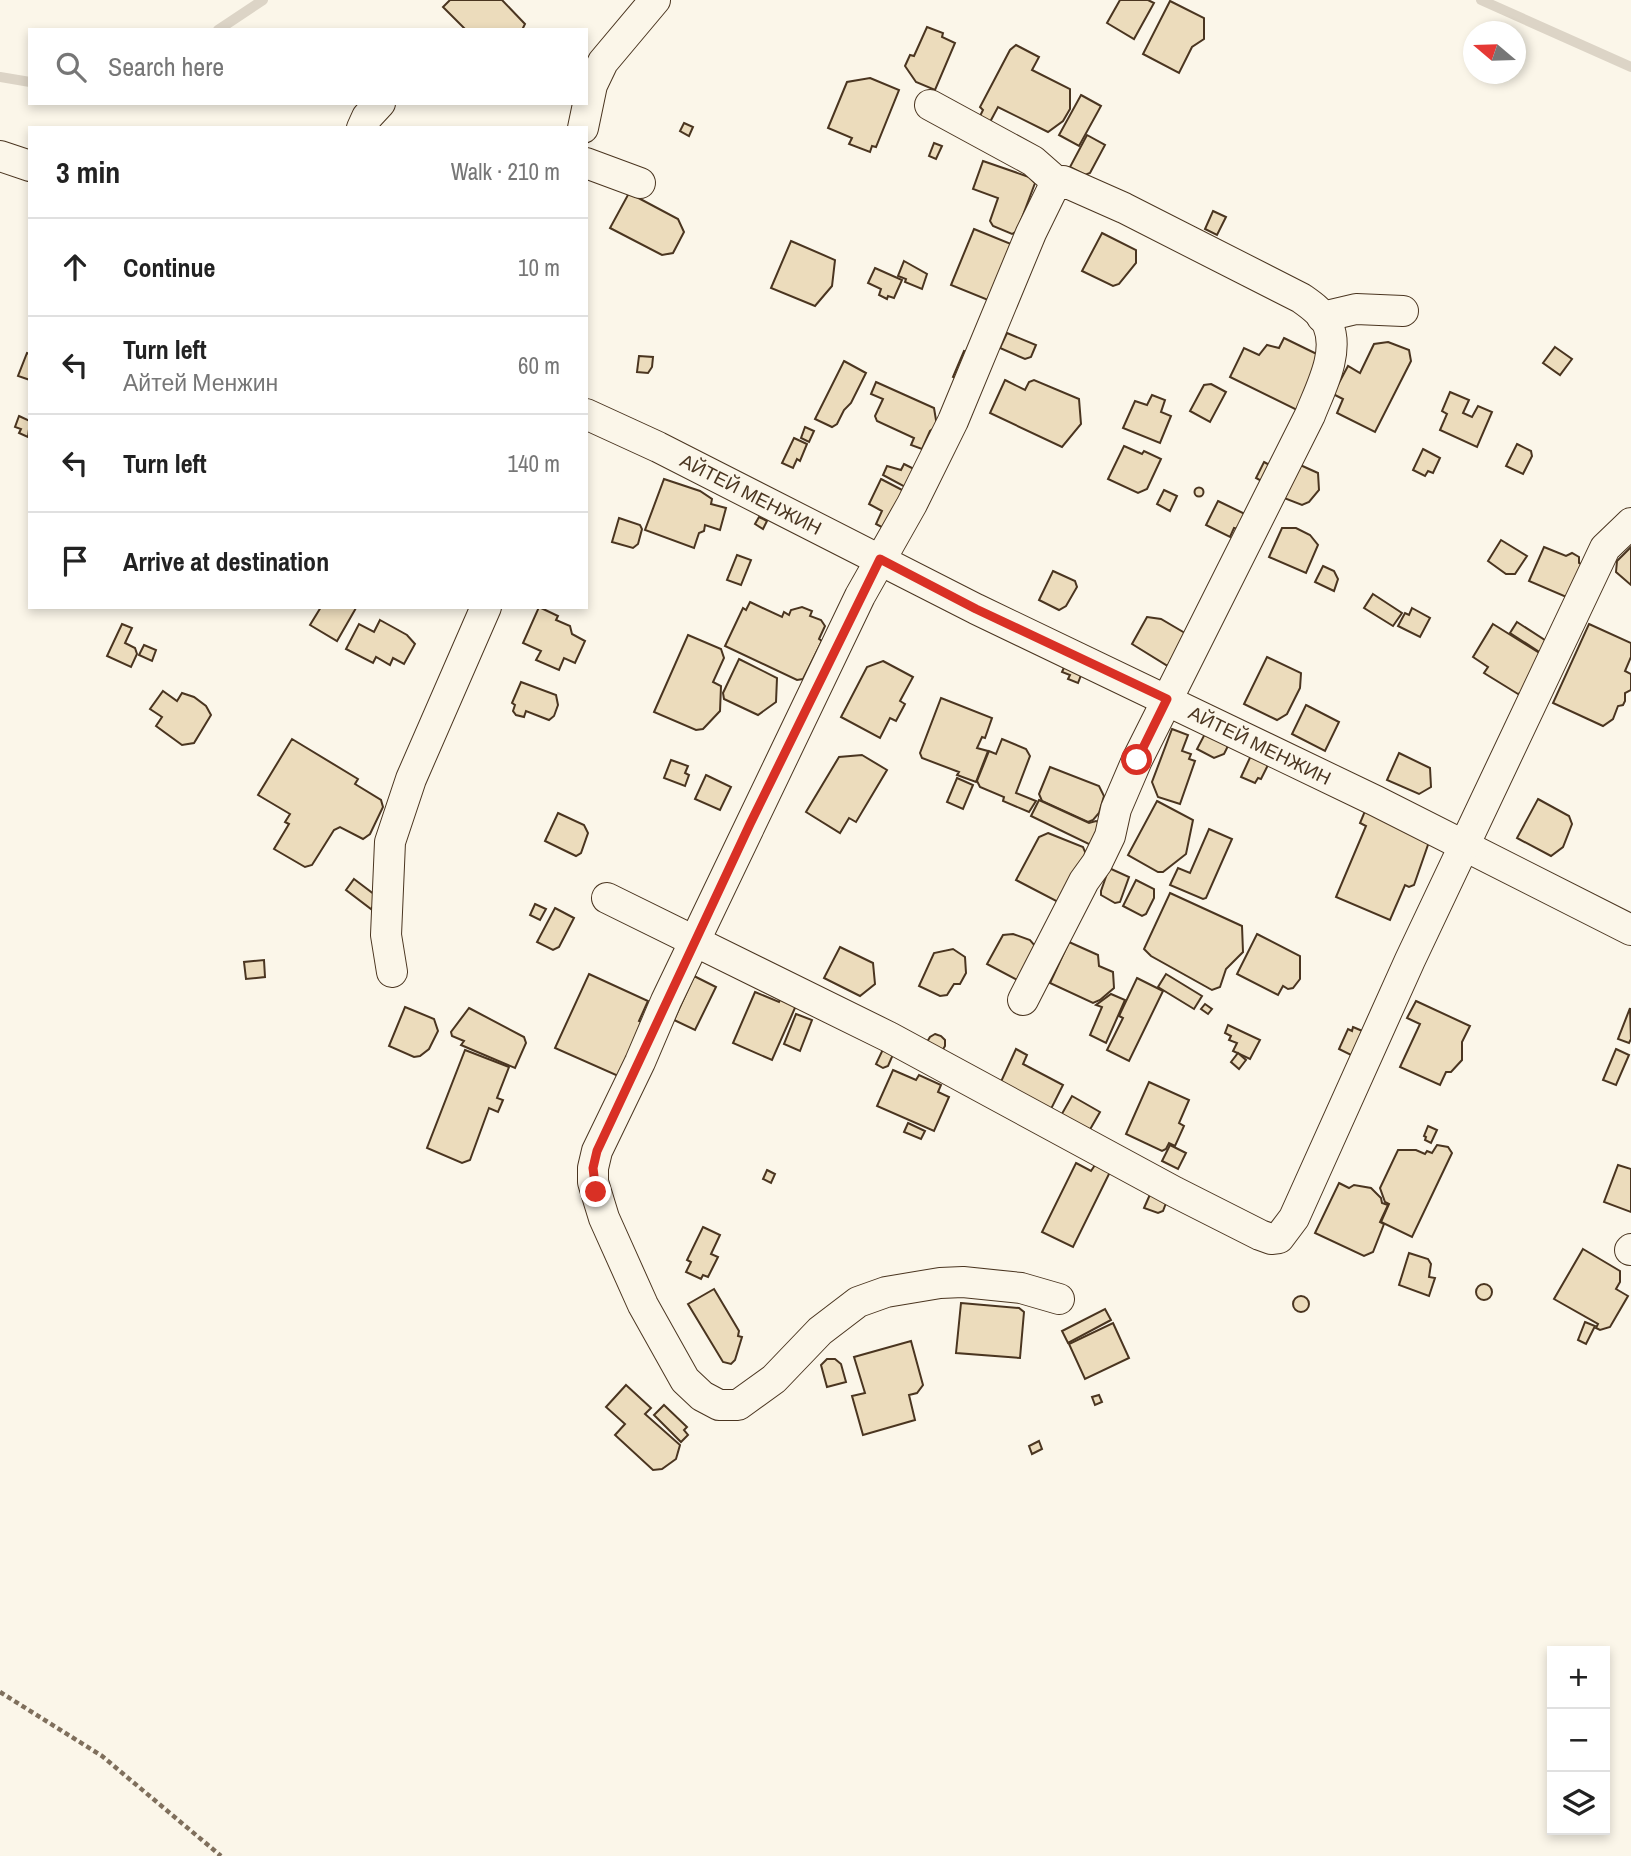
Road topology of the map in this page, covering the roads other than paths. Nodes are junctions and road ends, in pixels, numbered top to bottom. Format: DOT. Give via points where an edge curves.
graph roads {
  1 [pos="655,0"];
  2 [pos="588,104"];
  3 [pos="378,105"];
  4 [pos="588,105"];
  5 [pos="930,105"];
  6 [pos="363,126"];
  7 [pos="583,126"];
  8 [pos="0,156"];
  9 [pos="588,164"];
  10 [pos="28,165"];
  11 [pos="640,183"];
  12 [pos="1058,183"];
  13 [pos="1403,311"];
  14 [pos="1322,317"];
  15 [pos="588,415"];
  16 [pos="1631,523"];
  17 [pos="880,559"];
  18 [pos="485,609"];
  19 [pos="1167,699"];
  20 [pos="1463,845"];
  21 [pos="607,898"];
  22 [pos="1631,930"];
  23 [pos="695,943"];
  24 [pos="392,972"];
  25 [pos="1023,1000"];
  26 [pos="1059,1299"];
  1 -- 2 [label="street" via="603,62"];
  3 -- 6 [label="street"];
  4 -- 7 [label="street"];
  5 -- 12 [label="street" via="1033,161"];
  8 -- 10 [label="street"];
  9 -- 11 [label="street"];
  12 -- 14 [label="street" via="1063,181 1124,208 1301,298"];
  12 -- 17 [label="street" via="1031,233 953,421"];
  13 -- 14 [label="street" via="1356,309"];
  14 -- 19 [label="street" via="1332,342 1310,415"];
  15 -- 17 [label="street, АЙТЕЙ МЕНЖИН"];
  16 -- 20 [label="street" via="1605,548"];
  17 -- 19 [label="street, АЙТЕЙ МЕНЖИН"];
  17 -- 23 [label="street"];
  18 -- 24 [label="street" via="411,779 390,842 386,935"];
  19 -- 20 [label="street, АЙТЕЙ МЕНЖИН"];
  19 -- 25 [label="street" via="1116,809 1110,836"];
  20 -- 22 [label="street, АЙТЕЙ МЕНЖИН"];
  20 -- 23 [label="street" via="1294,1218 1279,1238 1260,1235 888,1037"];
  21 -- 23 [label="street"];
  23 -- 26 [label="street" via="593,1168 600,1207 643,1305 685,1380 719,1405 738,1405 774,1379 820,1331 858,1302 886,1292 963,1282 1021,1288"];
}
